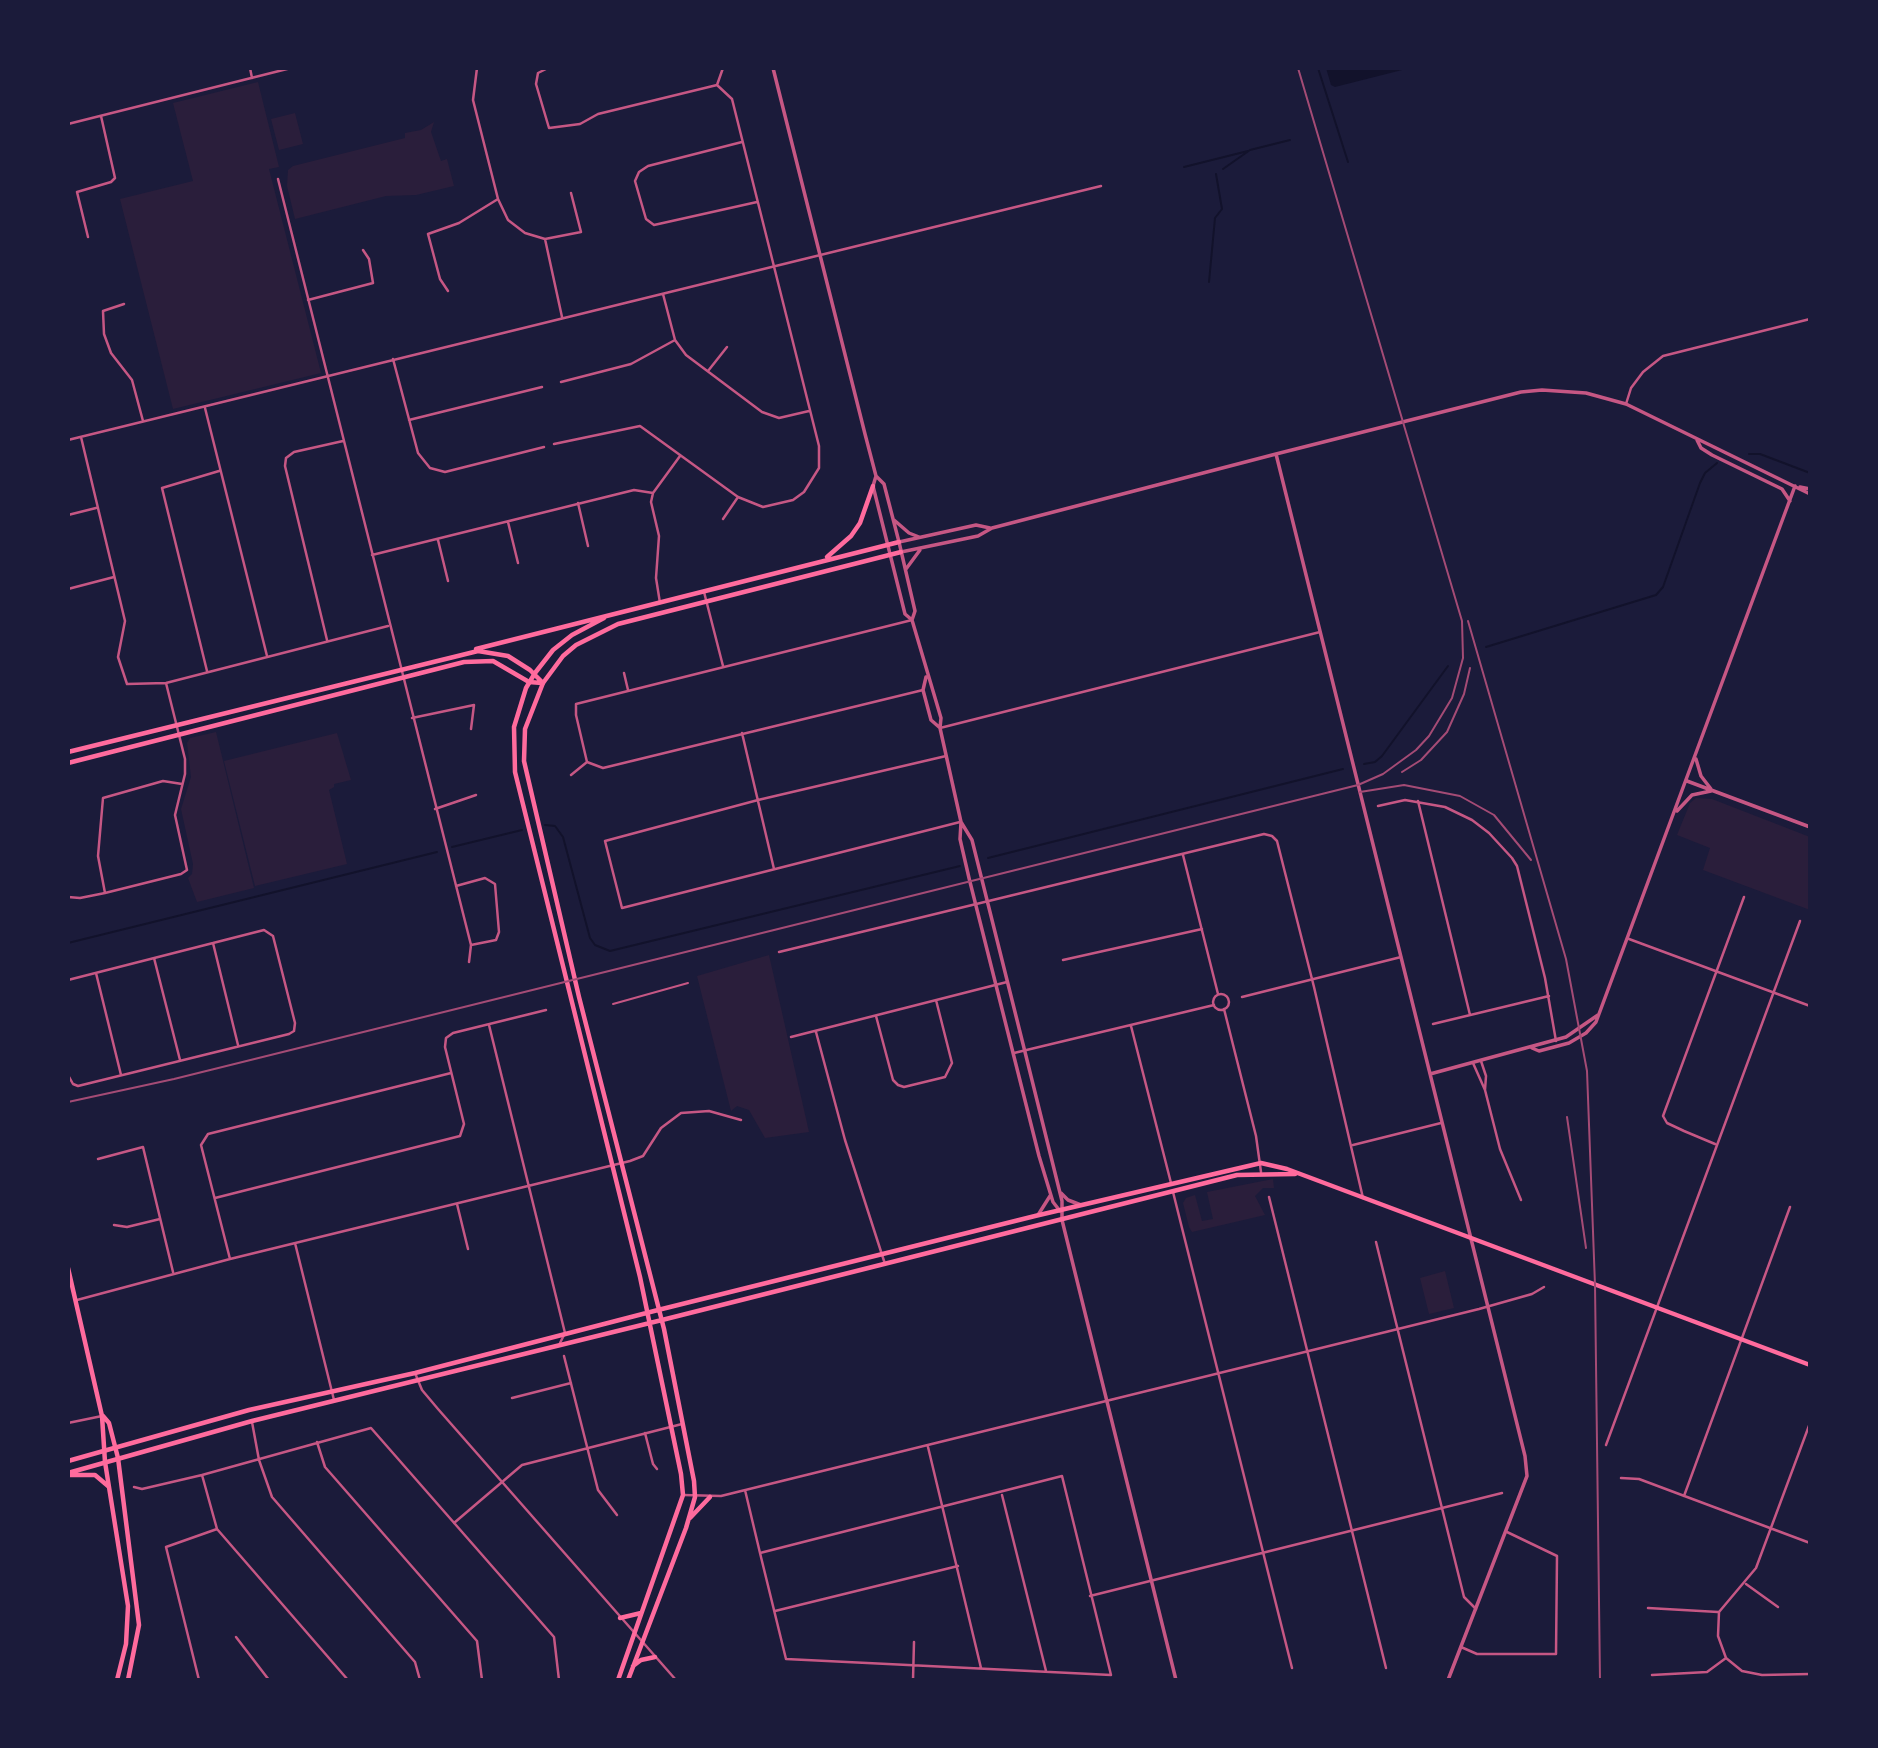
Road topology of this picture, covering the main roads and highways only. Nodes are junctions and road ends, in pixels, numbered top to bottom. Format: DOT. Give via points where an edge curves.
graph roads {
  1 [pos="873,486"];
  2 [pos="899,542"];
  3 [pos="901,552"];
  4 [pos="825,559"];
  5 [pos="660,603"];
  6 [pos="618,613"];
  7 [pos="662,613"];
  8 [pos="462,653"];
  9 [pos="535,673"];
  10 [pos="529,682"];
  11 [pos="543,683"];
  12 [pos="68,752"];
  13 [pos="68,764"];
  14 [pos="1296,1174"];
  15 [pos="68,1268"];
  16 [pos="659,1310"];
  17 [pos="647,1312"];
  18 [pos="662,1321"];
  19 [pos="649,1323"];
  20 [pos="1810,1365"];
  21 [pos="102,1416"];
  22 [pos="116,1446"];
  23 [pos="103,1450"];
  24 [pos="118,1458"];
  25 [pos="68,1461"];
  26 [pos="105,1462"];
  27 [pos="68,1474"];
  28 [pos="108,1486"];
  29 [pos="710,1497"];
  30 [pos="688,1522"];
  31 [pos="642,1613"];
  32 [pos="620,1618"];
  33 [pos="655,1657"];
  34 [pos="633,1667"];
  35 [pos="117,1680"];
  36 [pos="128,1680"];
  37 [pos="618,1680"];
  38 [pos="628,1680"];
  1 -- 4 [label="main road" via="860,523"];
  2 -- 4 [label="main road"];
  3 -- 7 [label="main road"];
  4 -- 5 [label="main road"];
  5 -- 6 [label="main road"];
  5 -- 7 [label="main road"];
  6 -- 8 [label="main road"];
  6 -- 9 [label="main road" via="591,622 572,635"];
  7 -- 11 [label="main road" via="592,635 563,656"];
  8 -- 9 [label="main road" via="500,654"];
  8 -- 12 [label="main road"];
  9 -- 10 [label="main road"];
  9 -- 11 [label="main road"];
  10 -- 11 [label="main road"];
  10 -- 13 [label="main road" via="493,661 464,662"];
  10 -- 17 [label="main road" via="514,727 515,772"];
  11 -- 16 [label="main road" via="525,729 524,761"];
  14 -- 16 [label="main road" via="1261,1163"];
  14 -- 18 [label="main road" via="1237,1175"];
  14 -- 20 [label="main road"];
  15 -- 21 [label="main road"];
  16 -- 17 [label="main road"];
  16 -- 18 [label="main road"];
  17 -- 19 [label="main road"];
  17 -- 22 [label="main road"];
  18 -- 19 [label="main road"];
  18 -- 30 [label="main road" via="692,1461 695,1497"];
  19 -- 24 [label="main road" via="252,1420"];
  19 -- 31 [label="main road" via="682,1495"];
  21 -- 22 [label="main road"];
  21 -- 23 [label="main road"];
  22 -- 23 [label="main road"];
  22 -- 24 [label="main road"];
  23 -- 25 [label="main road"];
  23 -- 26 [label="main road"];
  24 -- 26 [label="main road"];
  24 -- 36 [label="main road" via="139,1625"];
  26 -- 27 [label="main road"];
  26 -- 28 [label="main road"];
  27 -- 28 [label="main road" via="96,1475"];
  28 -- 35 [label="main road" via="128,1606 126,1644"];
  29 -- 30 [label="main road"];
  30 -- 34 [label="main road"];
  31 -- 32 [label="main road"];
  31 -- 37 [label="main road"];
  33 -- 34 [label="main road"];
  34 -- 38 [label="main road"];
}
